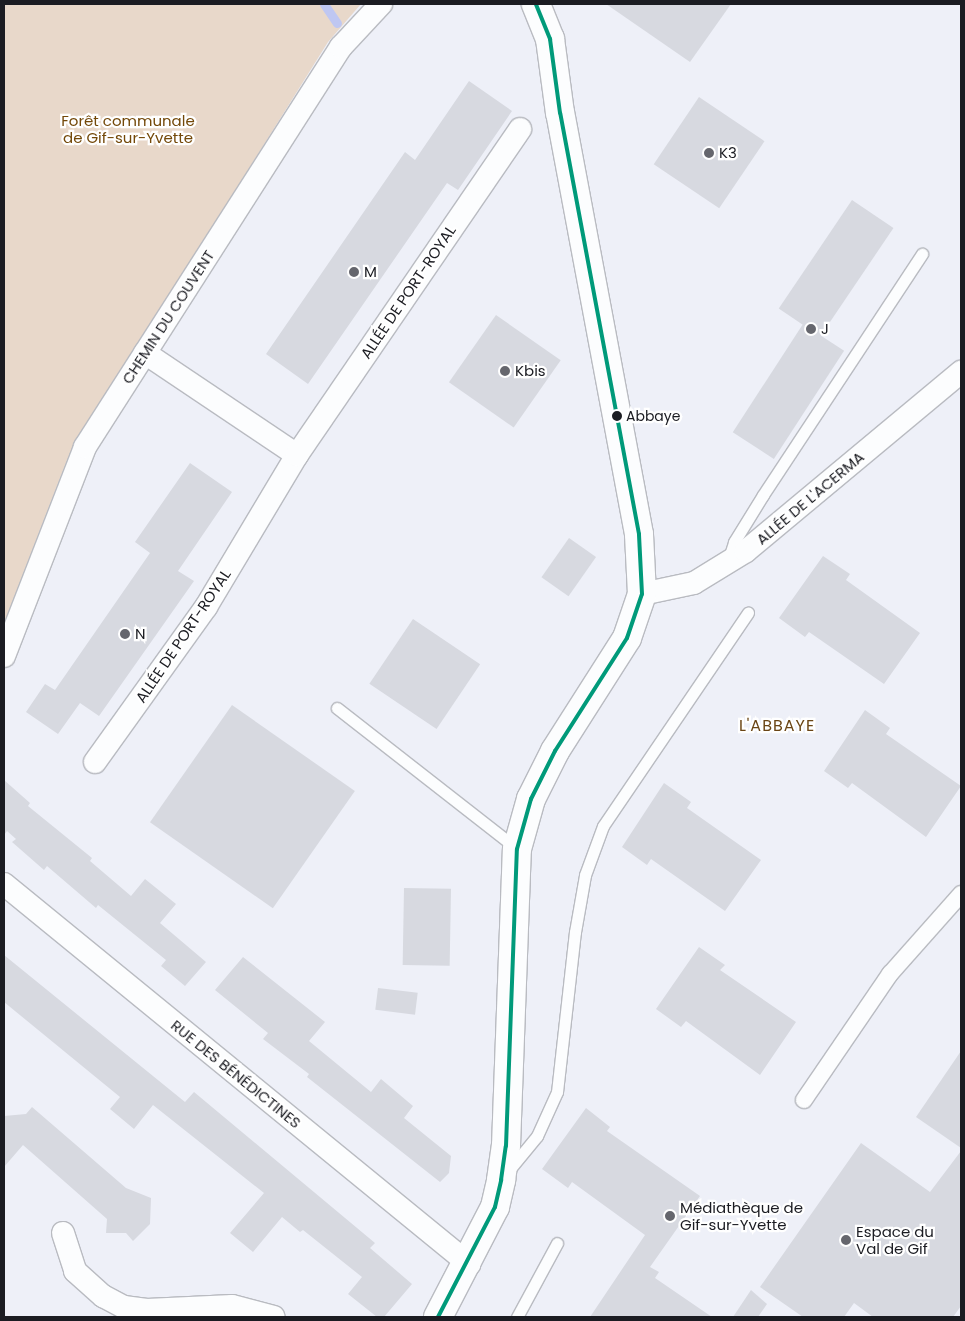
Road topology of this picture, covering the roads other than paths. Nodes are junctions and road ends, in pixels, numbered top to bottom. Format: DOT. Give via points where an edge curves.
graph roads {
  1 [pos="381,4"];
  2 [pos="536,4"];
  3 [pos="556,4"];
  4 [pos="550,39"];
  5 [pos="520,129"];
  6 [pos="922,254"];
  7 [pos="145,353"];
  8 [pos="961,372"];
  9 [pos="297,455"];
  10 [pos="727,562"];
  11 [pos="642,594"];
  12 [pos="748,613"];
  13 [pos="4,656"];
  14 [pos="337,708"];
  15 [pos="95,762"];
  16 [pos="517,849"];
  17 [pos="4,884"];
  18 [pos="961,894"];
  19 [pos="804,1100"];
  20 [pos="501,1180"];
  21 [pos="63,1233"];
  22 [pos="557,1243"];
  23 [pos="468,1264"];
  24 [pos="274,1317"];
  25 [pos="438,1317"];
  26 [pos="517,1317"];
  1 -- 7 [label="street, CHEMIN DU COUVENT" via="341,47"];
  2 -- 4 [label="street"];
  3 -- 4 [label="street"];
  4 -- 11 [label="street" via="560,113 639,534"];
  5 -- 9 [label="street, ALLÉE DE PORT-ROYAL"];
  6 -- 10 [label="lane" via="763,495 734,542"];
  7 -- 9 [label="street"];
  7 -- 13 [label="street, CHEMIN DU COUVENT" via="85,447"];
  8 -- 10 [label="street, ALLÉE DE L'ACERMA" via="746,551"];
  9 -- 15 [label="street, ALLÉE DE PORT-ROYAL" via="206,607"];
  10 -- 11 [label="street, ALLÉE DE L'ACERMA" via="694,583"];
  11 -- 16 [label="street" via="627,638 556,751 531,799"];
  12 -- 20 [label="lane" via="603,826 585,875 578,913 557,1092 537,1136"];
  14 -- 16 [label="lane"];
  16 -- 20 [label="street" via="506,1136"];
  17 -- 23 [label="street, RUE DES BÉNÉDICTINES"];
  18 -- 19 [label="street" via="890,974"];
  20 -- 23 [label="street" via="495,1208"];
  21 -- 24 [label="street" via="75,1271 102,1296 124,1307 147,1310 232,1306"];
  22 -- 26 [label="lane"];
  23 -- 25 [label="street"];
}
